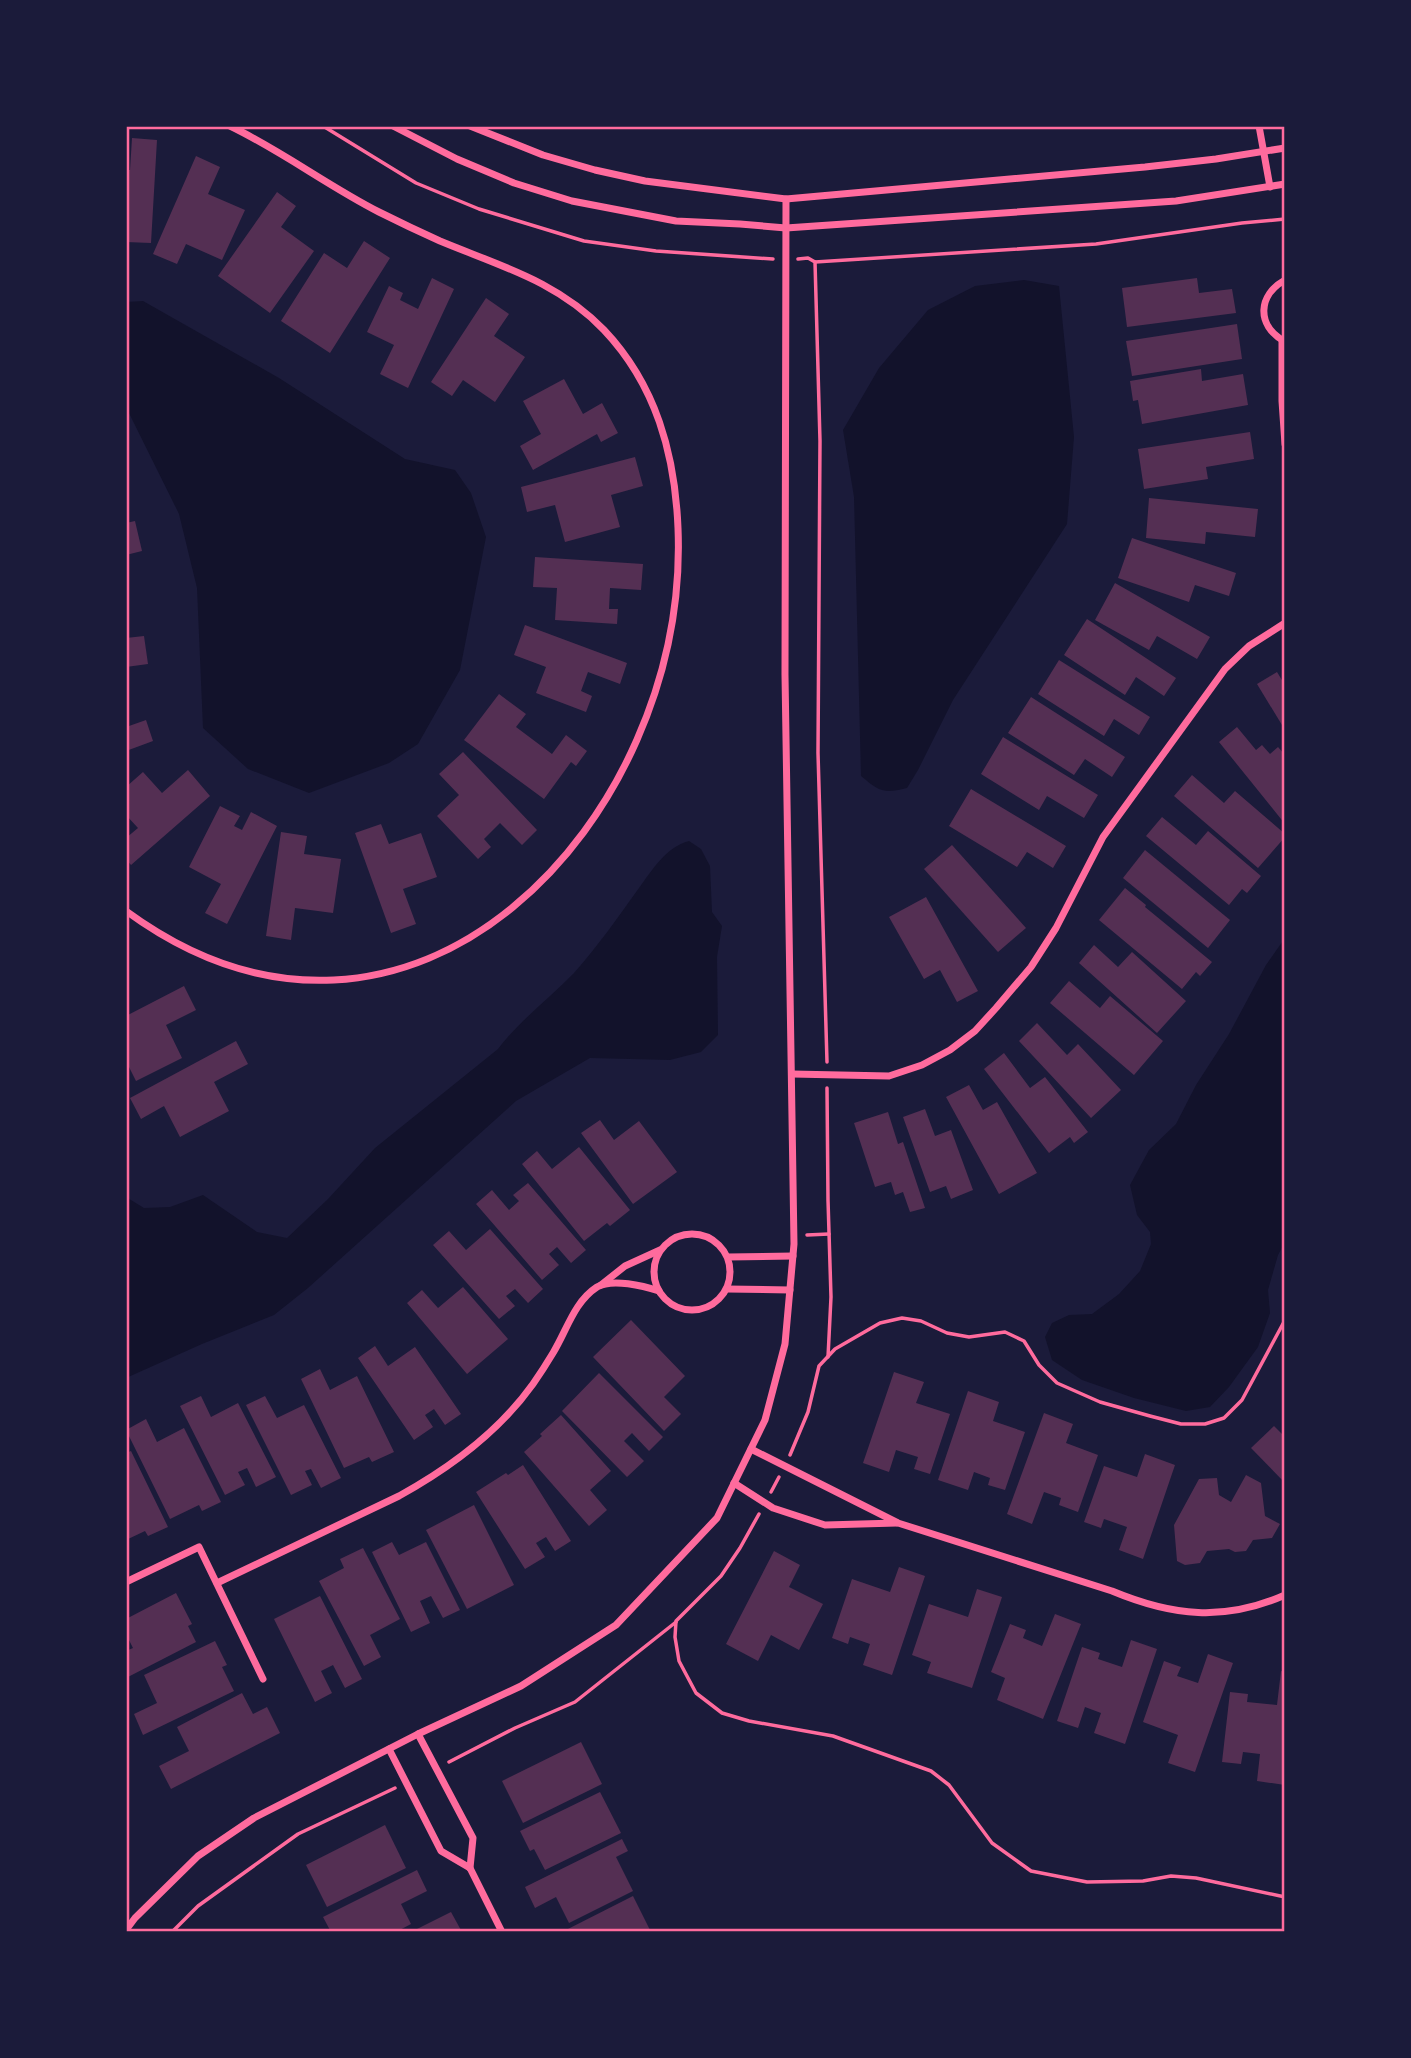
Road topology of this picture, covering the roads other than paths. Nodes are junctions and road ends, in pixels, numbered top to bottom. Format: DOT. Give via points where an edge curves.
graph roads {
  1 [pos="230,126"];
  2 [pos="393,126"];
  3 [pos="470,126"];
  4 [pos="1259,126"];
  5 [pos="1285,148"];
  6 [pos="1263,150"];
  7 [pos="1285,184"];
  8 [pos="1270,187"];
  9 [pos="786,199"];
  10 [pos="786,228"];
  11 [pos="1285,280"];
  12 [pos="1283,340"];
  13 [pos="1285,444"];
  14 [pos="1285,623"];
  15 [pos="126,911"];
  16 [pos="792,1074"];
  17 [pos="661,1250"];
  18 [pos="793,1256"];
  19 [pos="727,1257"];
  20 [pos="601,1285"];
  21 [pos="727,1289"];
  22 [pos="790,1290"];
  23 [pos="659,1291"];
  24 [pos="751,1449"];
  25 [pos="734,1483"];
  26 [pos="898,1523"];
  27 [pos="127,1582"];
  28 [pos="217,1583"];
  29 [pos="1285,1594"];
  30 [pos="263,1679"];
  31 [pos="418,1734"];
  32 [pos="389,1749"];
  33 [pos="470,1868"];
  34 [pos="126,1930"];
  35 [pos="502,1932"];
  1 -- 15 [label="street" via="381,213 547,285 603,330 636,372 666,437 677,500 677,591 660,680 618,780 566,854 541,881 480,932 448,951 377,975 303,980 233,967 191,951"];
  2 -- 10 [label="street" via="514,183 572,201 676,221"];
  3 -- 9 [label="street" via="595,170"];
  4 -- 6 [label="street"];
  5 -- 6 [label="street"];
  6 -- 8 [label="street"];
  6 -- 9 [label="street" via="1145,167"];
  7 -- 8 [label="street"];
  8 -- 10 [label="street" via="1176,201"];
  9 -- 10 [label="street"];
  10 -- 16 [label="street" via="785,675"];
  11 -- 12 [label="street" via="1268,294 1264,314 1273,334"];
  12 -- 13 [label="street"];
  14 -- 16 [label="street" via="1224,669 1104,837 1031,967 975,1031 922,1065 889,1076"];
  16 -- 18 [label="street"];
  17 -- 19 [label="street" via="674,1238 695,1233 719,1244"];
  17 -- 20 [label="street" via="625,1266"];
  17 -- 23 [label="street" via="655,1262"];
  18 -- 19 [label="street"];
  18 -- 22 [label="street"];
  19 -- 21 [label="street" via="731,1269"];
  20 -- 23 [label="street" via="634,1283"];
  20 -- 28 [label="street" via="576,1308 554,1352 518,1402 460,1458 399,1496"];
  21 -- 22 [label="street"];
  21 -- 23 [label="street" via="708,1307 691,1310 678,1307"];
  22 -- 24 [label="street" via="785,1344 765,1420"];
  24 -- 25 [label="street"];
  24 -- 26 [label="street"];
  25 -- 26 [label="street" via="773,1508 825,1525"];
  25 -- 31 [label="street" via="717,1518 616,1625 521,1686"];
  26 -- 29 [label="street" via="1172,1611 1238,1610"];
  27 -- 28 [label="street" via="199,1547"];
  28 -- 30 [label="street"];
  31 -- 32 [label="street"];
  31 -- 33 [label="street" via="473,1838"];
  32 -- 33 [label="street" via="441,1851"];
  32 -- 34 [label="street" via="254,1818 198,1856"];
  33 -- 35 [label="street"];
}
